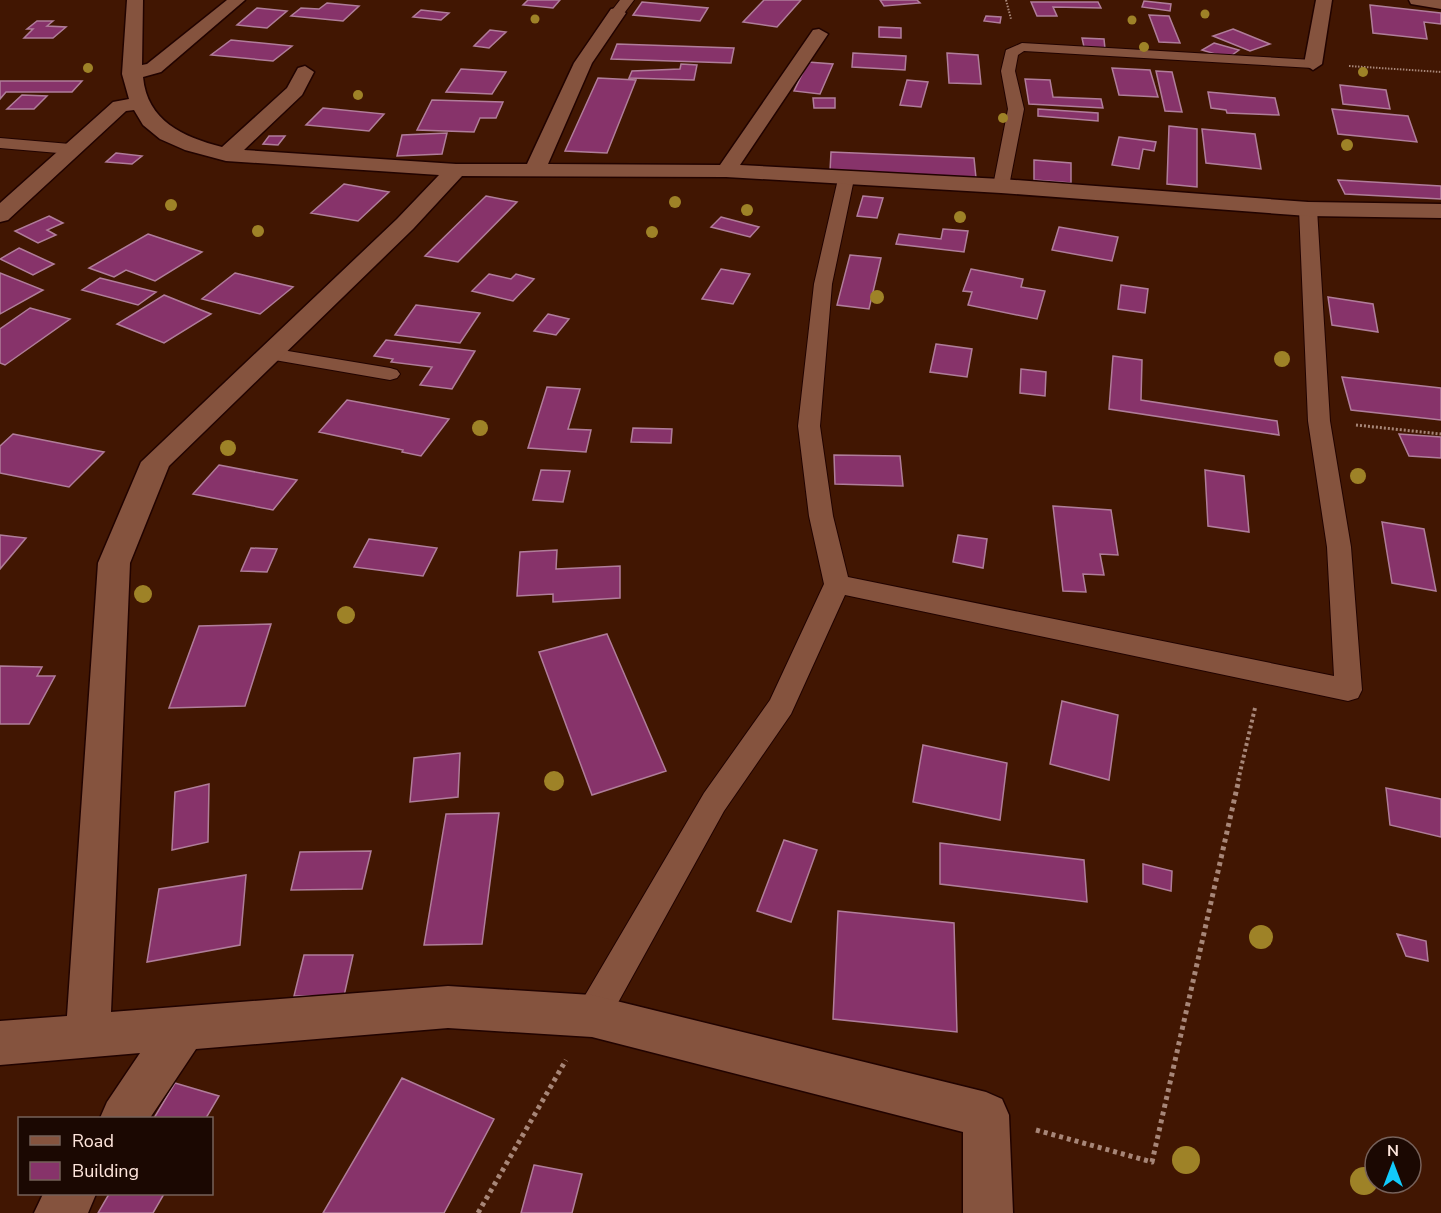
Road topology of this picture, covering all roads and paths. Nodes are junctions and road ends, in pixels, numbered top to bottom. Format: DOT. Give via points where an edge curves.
graph roads {
  1 [pos="135,0"];
  2 [pos="237,0"];
  3 [pos="1324,0"];
  4 [pos="1417,0"];
  5 [pos="1441,4"];
  6 [pos="622,6"];
  7 [pos="819,34"];
  8 [pos="1313,64"];
  9 [pos="305,72"];
  10 [pos="1441,72"];
  11 [pos="131,74"];
  12 [pos="137,103"];
  13 [pos="0,144"];
  14 [pos="70,149"];
  15 [pos="226,155"];
  16 [pos="535,169"];
  17 [pos="456,170"];
  18 [pos="726,171"];
  19 [pos="846,179"];
  20 [pos="1001,186"];
  21 [pos="1308,209"];
  22 [pos="1441,210"];
  23 [pos="0,214"];
  24 [pos="270,354"];
  25 [pos="390,374"];
  26 [pos="1319,421"];
  27 [pos="1441,434"];
  28 [pos="837,584"];
  29 [pos="1263,672"];
  30 [pos="592,1016"];
  31 [pos="184,1028"];
  32 [pos="88,1035"];
  33 [pos="0,1043"];
  34 [pos="986,1115"];
  35 [pos="124,1117"];
  36 [pos="71,1195"];
  37 [pos="59,1213"];
  38 [pos="478,1213"];
  39 [pos="988,1213"];
  1 -- 11 [label="street"];
  2 -- 11 [label="street" via="154,68"];
  3 -- 8 [label="street"];
  4 -- 5 [label="street"];
  6 -- 16 [label="street" via="583,63"];
  7 -- 18 [label="street"];
  8 -- 10 [label="path"];
  8 -- 20 [label="lane" via="1022,47 1011,53 1009,62 1016,109"];
  9 -- 15 [label="street" via="295,91"];
  11 -- 12 [label="street"];
  12 -- 14 [label="street" via="120,106"];
  12 -- 15 [label="street" via="174,140"];
  13 -- 14 [label="lane"];
  14 -- 23 [label="street"];
  15 -- 17 [label="street"];
  16 -- 17 [label="street"];
  16 -- 18 [label="street"];
  17 -- 24 [label="street"];
  18 -- 19 [label="street"];
  19 -- 20 [label="street"];
  19 -- 28 [label="lane" via="823,285 809,426 821,516"];
  20 -- 21 [label="street"];
  21 -- 22 [label="street"];
  21 -- 26 [label="lane"];
  24 -- 25 [label="lane"];
  24 -- 32 [label="street" via="156,462 114,563"];
  26 -- 27 [label="path"];
  26 -- 29 [label="lane" via="1339,547 1348,690"];
  28 -- 29 [label="lane"];
  28 -- 30 [label="lane" via="782,705 714,802"];
  29 -- 34 [label="path" via="1152,1162"];
  30 -- 31 [label="street" via="448,1007"];
  30 -- 34 [label="street"];
  30 -- 38 [label="path"];
  31 -- 32 [label="street"];
  31 -- 35 [label="street"];
  32 -- 33 [label="street"];
  34 -- 39 [label="street"];
  36 -- 37 [label="street"];
}
